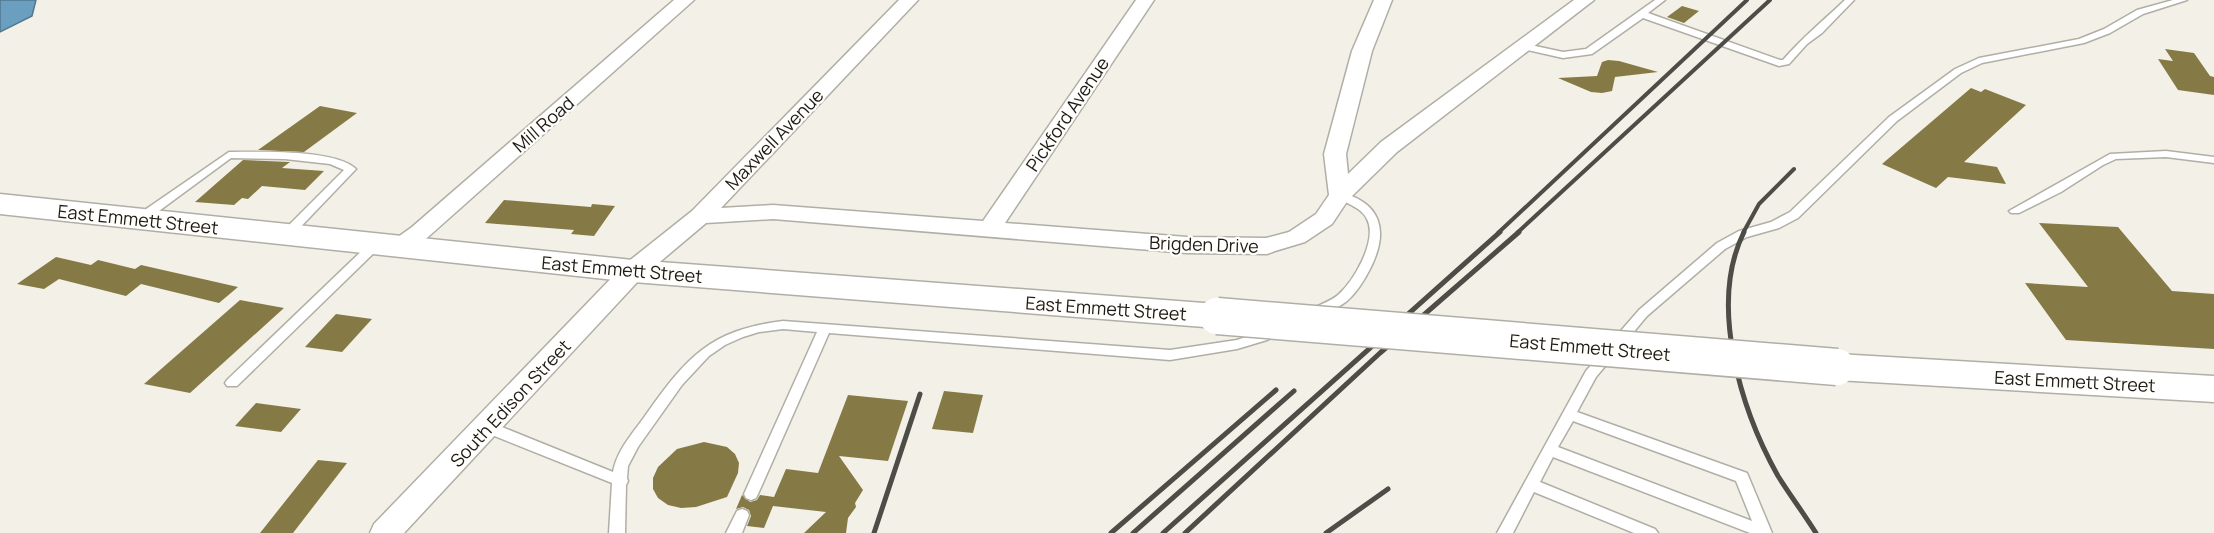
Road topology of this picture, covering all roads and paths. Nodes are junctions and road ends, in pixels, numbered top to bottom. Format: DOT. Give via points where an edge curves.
graph roads {
  1 [pos="685,0"];
  2 [pos="909,0"];
  3 [pos="1146,0"];
  4 [pos="1383,0"];
  5 [pos="1585,0"];
  6 [pos="1643,0"];
  7 [pos="1850,0"];
  8 [pos="2183,0"];
  9 [pos="1658,2"];
  10 [pos="1641,14"];
  11 [pos="1526,47"];
  12 [pos="2214,160"];
  13 [pos="1340,195"];
  14 [pos="0,204"];
  15 [pos="2015,211"];
  16 [pos="700,216"];
  17 [pos="139,220"];
  18 [pos="989,229"];
  19 [pos="285,235"];
  20 [pos="387,246"];
  21 [pos="633,271"];
  22 [pos="825,328"];
  23 [pos="232,383"];
  24 [pos="2214,390"];
  25 [pos="1569,414"];
  26 [pos="487,427"];
  27 [pos="1550,450"];
  28 [pos="621,481"];
  29 [pos="1532,485"];
  30 [pos="751,494"];
  31 [pos="742,515"];
  32 [pos="1764,532"];
  33 [pos="385,533"];
  34 [pos="617,533"];
  35 [pos="734,533"];
  36 [pos="1505,533"];
  37 [pos="1650,533"];
  1 -- 20 [label="street, Mill Road" via="420,232"];
  2 -- 16 [label="street, Maxwell Avenue"];
  3 -- 18 [label="street, Pickford Avenue"];
  4 -- 13 [label="street" via="1362,51 1335,154"];
  5 -- 11 [label="street, Brigden Drive"];
  6 -- 9 [label="lane"];
  7 -- 10 [label="lane" via="1786,62 1779,63"];
  8 -- 25 [label="lane" via="2140,12 2107,32 2081,41 1979,61 1958,71 1893,119 1794,214 1720,246 1643,313 1591,374"];
  9 -- 10 [label="lane"];
  10 -- 11 [label="lane" via="1588,52 1563,55"];
  11 -- 13 [label="street, Brigden Drive" via="1389,147"];
  12 -- 15 [label="lane" via="2166,154 2114,156"];
  13 -- 18 [label="street, Brigden Drive" via="1324,219 1297,237 1267,246 1187,245"];
  13 -- 22 [label="lane" via="1373,218 1376,225 1370,260 1339,301 1251,342 1170,355"];
  14 -- 17 [label="street, East Emmett Street"];
  16 -- 18 [label="street, Brigden Drive" via="773,212"];
  16 -- 21 [label="street, Maxwell Avenue"];
  17 -- 19 [label="street, East Emmett Street"];
  17 -- 19 [label="lane" via="229,155 332,161 351,169"];
  19 -- 20 [label="street, East Emmett Street"];
  20 -- 21 [label="street, East Emmett Street"];
  20 -- 23 [label="lane"];
  21 -- 24 [label="street, East Emmett Street, bridge" via="1837,367"];
  21 -- 26 [label="street, South Edison Street"];
  22 -- 28 [label="lane" via="764,326 742,331 701,355 683,372 622,461"];
  22 -- 30 [label="lane"];
  25 -- 27 [label="lane"];
  25 -- 32 [label="lane" via="1743,477"];
  26 -- 28 [label="lane"];
  26 -- 33 [label="street, South Edison Street"];
  27 -- 29 [label="lane"];
  27 -- 32 [label="lane"];
  28 -- 34 [label="lane"];
  29 -- 36 [label="lane"];
  29 -- 37 [label="lane"];
  31 -- 35 [label="lane"];
}
